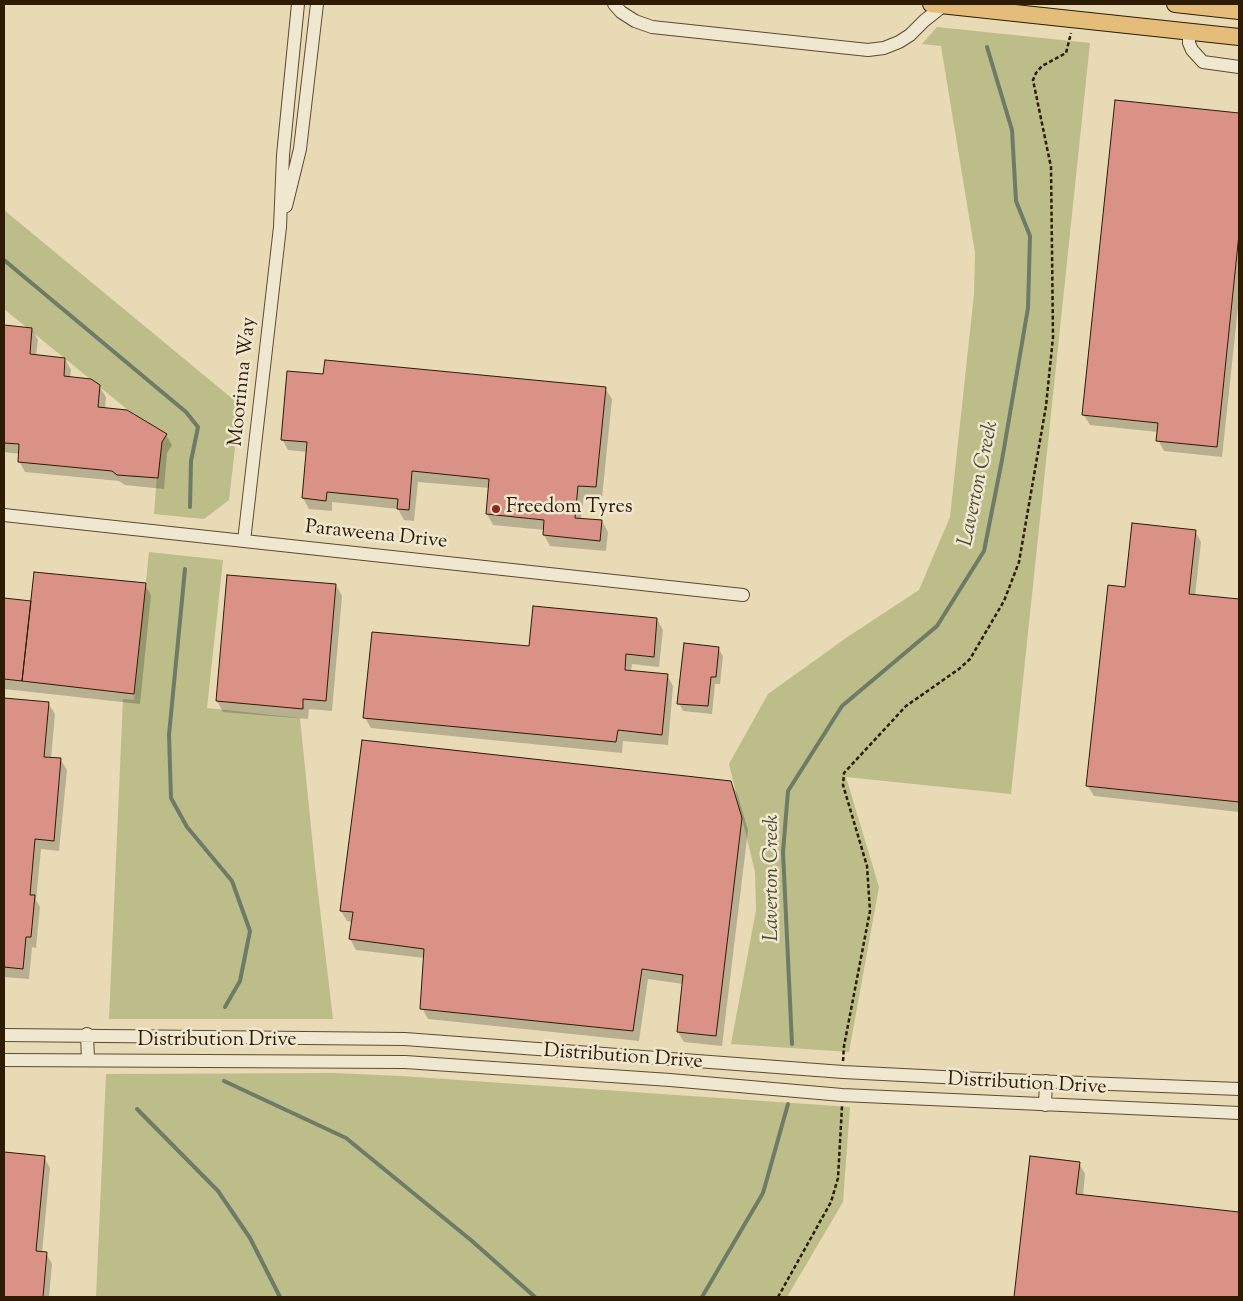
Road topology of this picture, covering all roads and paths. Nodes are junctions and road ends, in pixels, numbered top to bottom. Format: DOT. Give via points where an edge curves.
graph roads {
  1 [pos="290,4"];
  2 [pos="298,4"];
  3 [pos="317,4"];
  4 [pos="614,4"];
  5 [pos="938,4"];
  6 [pos="1175,4"];
  7 [pos="1192,5"];
  8 [pos="1239,11"];
  9 [pos="296,28"];
  10 [pos="1072,30"];
  11 [pos="1189,32"];
  12 [pos="1239,37"];
  13 [pos="1239,68"];
  14 [pos="280,227"];
  15 [pos="4,515"];
  16 [pos="244,541"];
  17 [pos="743,595"];
  18 [pos="4,1034"];
  19 [pos="88,1034"];
  20 [pos="365,1038"];
  21 [pos="495,1045"];
  22 [pos="4,1060"];
  23 [pos="88,1060"];
  24 [pos="365,1062"];
  25 [pos="493,1068"];
  26 [pos="843,1072"];
  27 [pos="902,1075"];
  28 [pos="1046,1081"];
  29 [pos="1239,1089"];
  30 [pos="842,1095"];
  31 [pos="903,1098"];
  32 [pos="1045,1105"];
  33 [pos="1239,1113"];
  34 [pos="778,1297"];
  1 -- 9 [label="street, Moorinna Way"];
  2 -- 9 [label="street, Moorinna Way"];
  3 -- 14 [label="street, Moorinna Way" via="300,149"];
  4 -- 5 [label="street" via="635,21 652,27 868,50 884,48 910,35"];
  5 -- 11 [label="main road"];
  6 -- 7 [label="main road"];
  7 -- 8 [label="main road"];
  7 -- 11 [label="main road"];
  9 -- 14 [label="street, Moorinna Way" via="283,156"];
  10 -- 26 [label="path" via="1066,53 1042,66 1033,80 1051,167 1054,337 1046,406 1019,562 1004,601 970,659 906,706 844,773 843,785 867,866 870,911 844,1046"];
  11 -- 12 [label="main road"];
  11 -- 13 [label="street" via="1192,50 1203,62"];
  14 -- 16 [label="street, Moorinna Way"];
  15 -- 16 [label="street, Paraweena Drive"];
  16 -- 17 [label="street, Paraweena Drive"];
  18 -- 19 [label="street, Distribution Drive"];
  19 -- 20 [label="street, Distribution Drive"];
  19 -- 23 [label="street"];
  20 -- 21 [label="street, Distribution Drive"];
  20 -- 24 [label="street"];
  21 -- 25 [label="street"];
  21 -- 26 [label="street, Distribution Drive"];
  22 -- 23 [label="street, Distribution Drive"];
  23 -- 24 [label="street, Distribution Drive"];
  24 -- 25 [label="street, Distribution Drive"];
  25 -- 30 [label="street, Distribution Drive"];
  26 -- 27 [label="street, Distribution Drive"];
  27 -- 28 [label="street, Distribution Drive"];
  27 -- 31 [label="street"];
  28 -- 29 [label="street, Distribution Drive"];
  28 -- 32 [label="street"];
  30 -- 31 [label="street, Distribution Drive"];
  30 -- 34 [label="path" via="838,1178 832,1202"];
  31 -- 32 [label="street, Distribution Drive"];
  32 -- 33 [label="street, Distribution Drive"];
}
